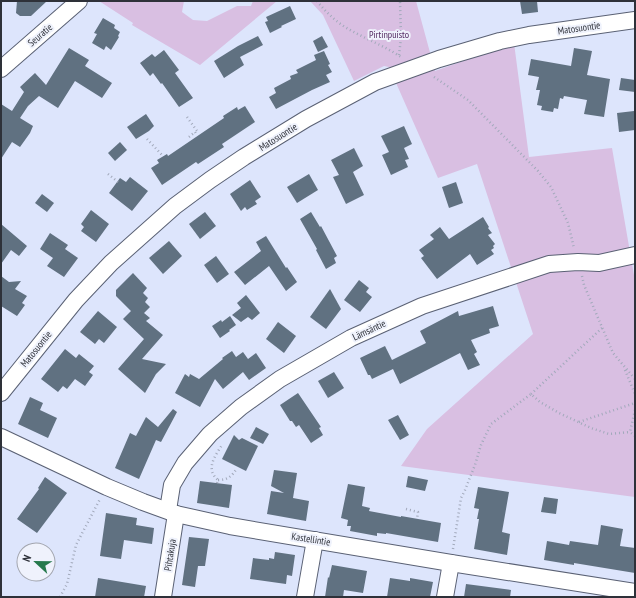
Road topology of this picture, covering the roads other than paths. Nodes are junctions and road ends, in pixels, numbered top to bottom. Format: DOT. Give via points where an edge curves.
graph roads {
  1 [pos="78,1"];
  2 [pos="635,20"];
  3 [pos="1,69"];
  4 [pos="635,255"];
  5 [pos="1,393"];
  6 [pos="1,438"];
  7 [pos="172,512"];
  8 [pos="315,540"];
  9 [pos="452,557"];
  10 [pos="588,591"];
  11 [pos="635,592"];
  12 [pos="163,597"];
  13 [pos="306,597"];
  14 [pos="445,597"];
  1 -- 3 [label="street, Seuratie"];
  2 -- 5 [label="street, Matosuontie" via="500,41 375,82 306,119 244,157 175,206 111,263 76,300"];
  4 -- 7 [label="street, Lämsäntie" via="599,263 549,264 422,306 351,338 280,379 241,407 210,434 185,463 172,485"];
  6 -- 7 [label="street, Kastellintie" via="106,487"];
  7 -- 8 [label="street, Kastellintie" via="230,526"];
  7 -- 12 [label="street, Pihtakuja"];
  8 -- 9 [label="street, Kastellintie"];
  8 -- 13 [label="street"];
  9 -- 10 [label="street, Kastellintie"];
  9 -- 14 [label="street"];
  10 -- 11 [label="street, Kastellintie"];
}
